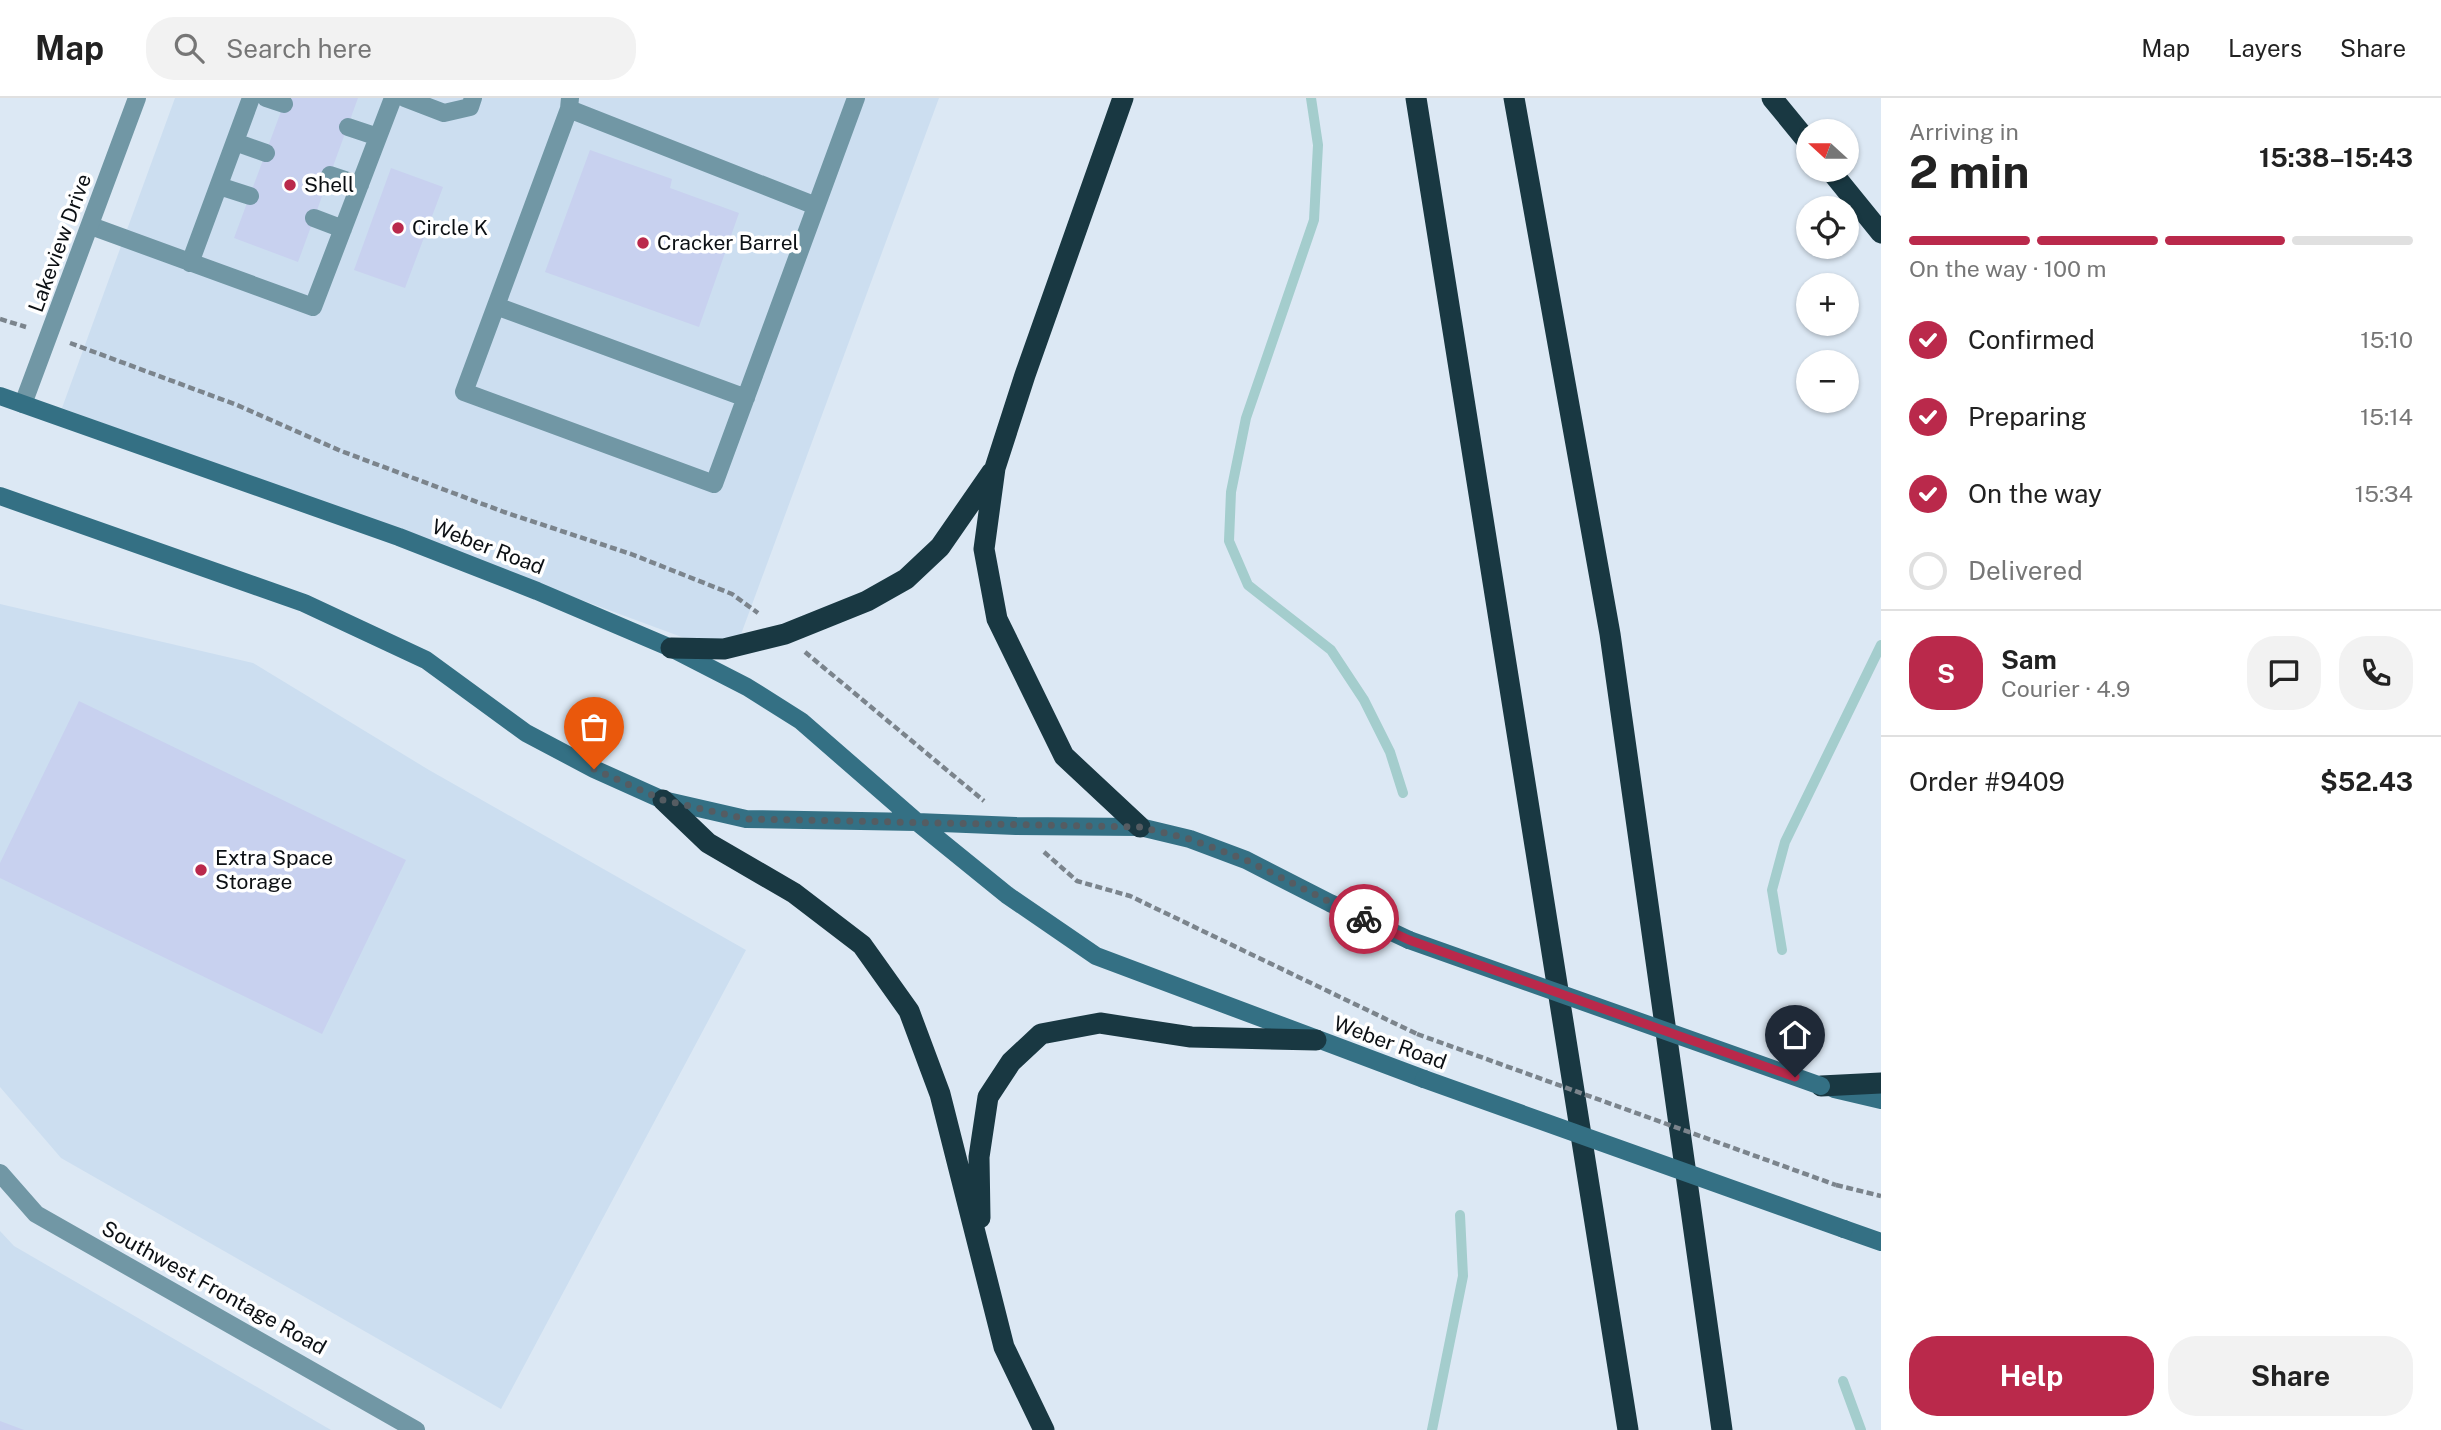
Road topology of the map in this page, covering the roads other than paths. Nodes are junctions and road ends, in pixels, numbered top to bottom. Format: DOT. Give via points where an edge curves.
graph roads {
  1 [pos="137,98"];
  2 [pos="251,98"];
  3 [pos="266,98"];
  4 [pos="393,98"];
  5 [pos="405,98"];
  6 [pos="472,98"];
  7 [pos="856,98"];
  8 [pos="1123,98"];
  9 [pos="1416,98"];
  10 [pos="1514,98"];
  11 [pos="1772,98"];
  12 [pos="569,103"];
  13 [pos="284,104"];
  14 [pos="348,127"];
  15 [pos="1796,127"];
  16 [pos="378,137"];
  17 [pos="235,142"];
  18 [pos="266,153"];
  19 [pos="330,175"];
  20 [pos="1840,182"];
  21 [pos="360,185"];
  22 [pos="219,186"];
  23 [pos="250,196"];
  24 [pos="816,206"];
  25 [pos="314,218"];
  26 [pos="91,226"];
  27 [pos="343,229"];
  28 [pos="1881,233"];
  29 [pos="190,263"];
  30 [pos="496,306"];
  31 [pos="0,396"];
  32 [pos="746,398"];
  33 [pos="23,404"];
  34 [pos="995,468"];
  35 [pos="0,496"];
  36 [pos="671,648"];
  37 [pos="663,800"];
  38 [pos="917,822"];
  39 [pos="1140,827"];
  40 [pos="1316,1040"];
  41 [pos="1881,1083"];
  42 [pos="1821,1086"];
  43 [pos="1881,1100"];
  44 [pos="0,1173"];
  45 [pos="1881,1242"];
  46 [pos="980,1252"];
  47 [pos="416,1430"];
  48 [pos="1044,1430"];
  49 [pos="1628,1430"];
  50 [pos="1722,1430"];
  1 -- 26 [label="street, Lakeview Drive"];
  2 -- 17 [label="street"];
  3 -- 13 [label="street"];
  4 -- 16 [label="street"];
  5 -- 6 [label="street" via="444,113 470,107"];
  7 -- 24 [label="street"];
  8 -- 34 [label="highway"];
  9 -- 49 [label="highway"];
  10 -- 50 [label="highway" via="1610,634"];
  11 -- 15 [label="highway"];
  12 -- 24 [label="street"];
  12 -- 30 [label="street"];
  14 -- 16 [label="street"];
  16 -- 21 [label="street"];
  17 -- 18 [label="street"];
  17 -- 22 [label="street"];
  19 -- 21 [label="street"];
  20 -- 28 [label="highway"];
  21 -- 27 [label="street"];
  22 -- 23 [label="street"];
  22 -- 29 [label="street"];
  24 -- 32 [label="street"];
  25 -- 27 [label="street"];
  26 -- 29 [label="street"];
  26 -- 33 [label="street, Lakeview Drive"];
  27 -- 29 [label="street" via="313,307"];
  30 -- 32 [label="street"];
  30 -- 32 [label="street" via="464,392 502,406 714,484"];
  31 -- 33 [label="main road, Weber Road"];
  33 -- 36 [label="main road, Weber Road" via="399,537"];
  34 -- 36 [label="highway" via="940,547 906,579 867,601 785,634 724,649"];
  34 -- 39 [label="highway" via="984,549 997,619 1064,756"];
  35 -- 37 [label="main road" via="304,603 426,660 526,733"];
  36 -- 38 [label="main road, Weber Road" via="801,721"];
  37 -- 38 [label="main road" via="746,819"];
  37 -- 46 [label="highway" via="708,844 794,893 862,945 909,1012 940,1094"];
  38 -- 39 [label="main road"];
  38 -- 40 [label="main road, Weber Road" via="1007,895 1096,956"];
  39 -- 42 [label="main road, bridge" via="1246,860 1409,940"];
  40 -- 45 [label="main road, Weber Road, bridge"];
  40 -- 46 [label="highway" via="1191,1037 1100,1023 1041,1034 1011,1062 988,1097 979,1157"];
  41 -- 42 [label="highway"];
  42 -- 43 [label="main road"];
  44 -- 47 [label="street, Southwest Frontage Road" via="36,1214"];
  46 -- 48 [label="highway" via="1004,1348"];
}
